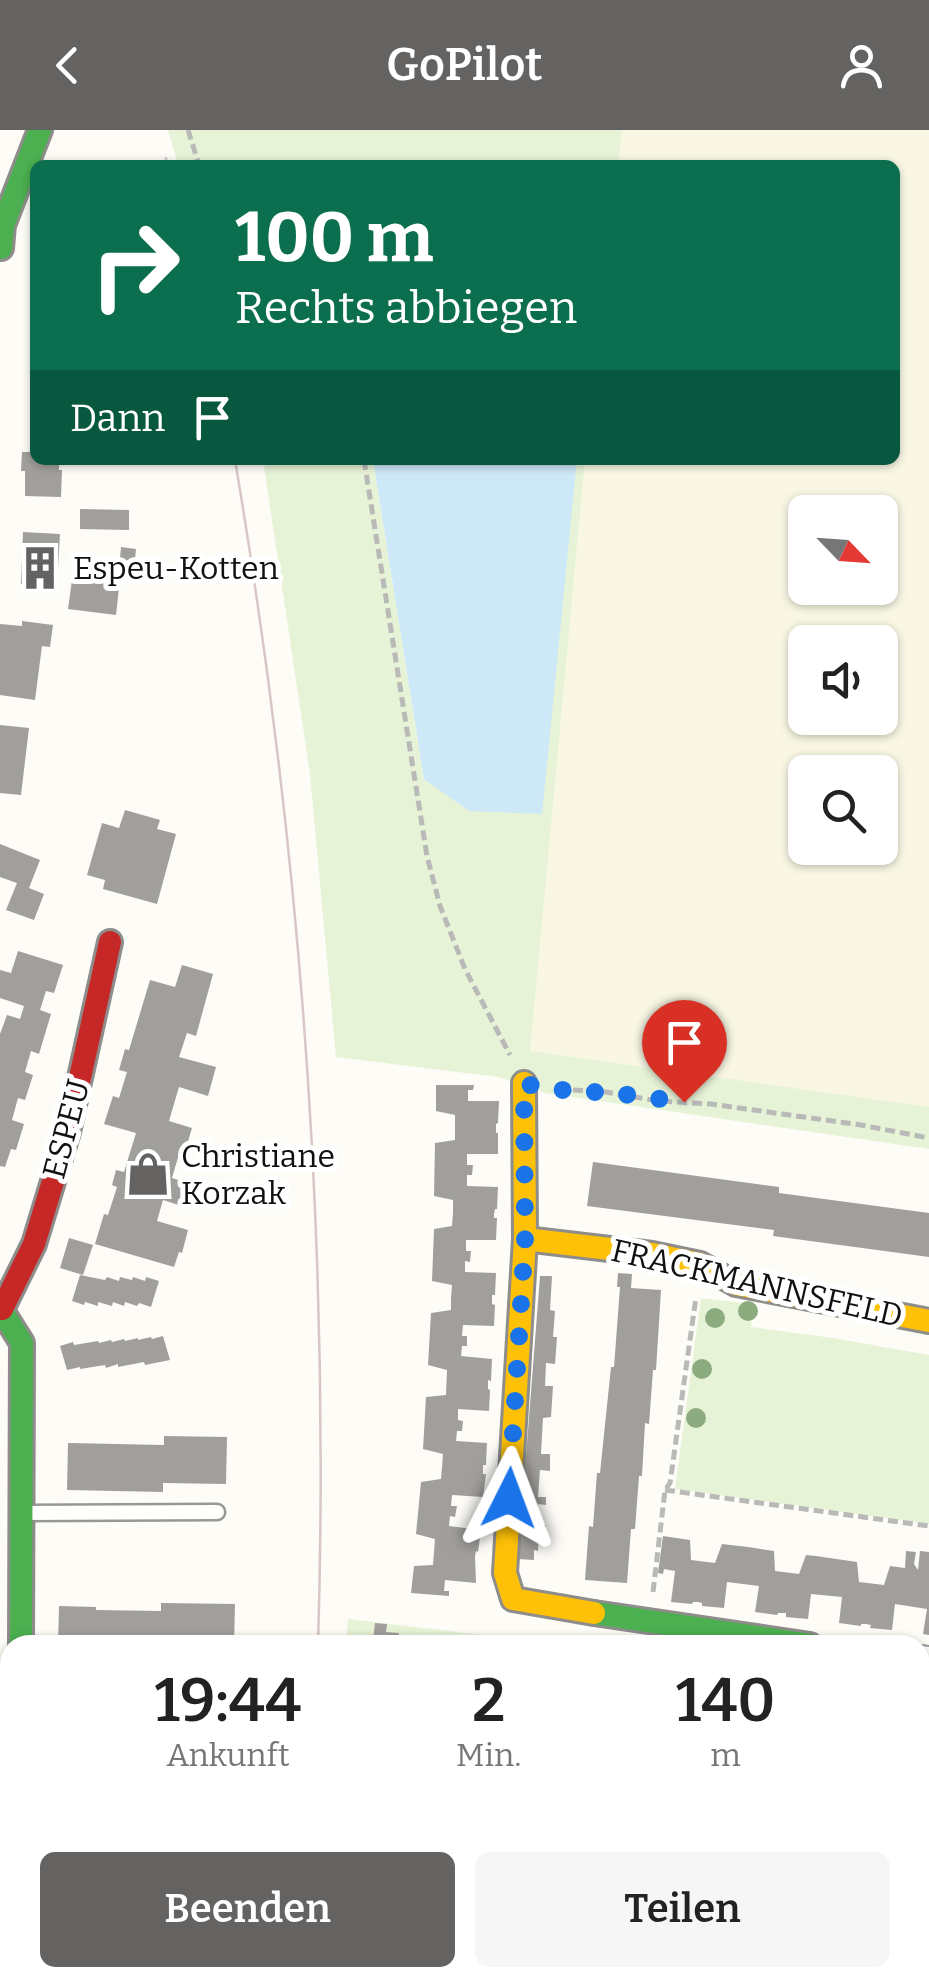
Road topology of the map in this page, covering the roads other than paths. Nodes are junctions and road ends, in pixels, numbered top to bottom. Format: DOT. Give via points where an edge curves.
graph roads {
  1 [pos="40,130"];
  2 [pos="64,130"];
  3 [pos="49,160"];
  4 [pos="30,194"];
  5 [pos="0,250"];
  6 [pos="110,942"];
  7 [pos="524,1084"];
  8 [pos="525,1239"];
  9 [pos="1,1309"];
  10 [pos="929,1321"];
  11 [pos="217,1512"];
  12 [pos="23,1513"];
  13 [pos="20,1635"];
  14 [pos="737,1635"];
  1 -- 5 [label="street"];
  2 -- 3 [label="street"];
  4 -- 5 [label="street"];
  6 -- 9 [label="street, ESPEU" via="68,1132 34,1244"];
  7 -- 8 [label="street"];
  8 -- 10 [label="street, FRACKMANNSFELD" via="652,1254 700,1264 736,1284"];
  8 -- 14 [label="street" via="505,1573 513,1600"];
  9 -- 12 [label="street, ESPEU" via="22,1343"];
  11 -- 12 [label="lane"];
  12 -- 13 [label="street, ESPEU"];
}
